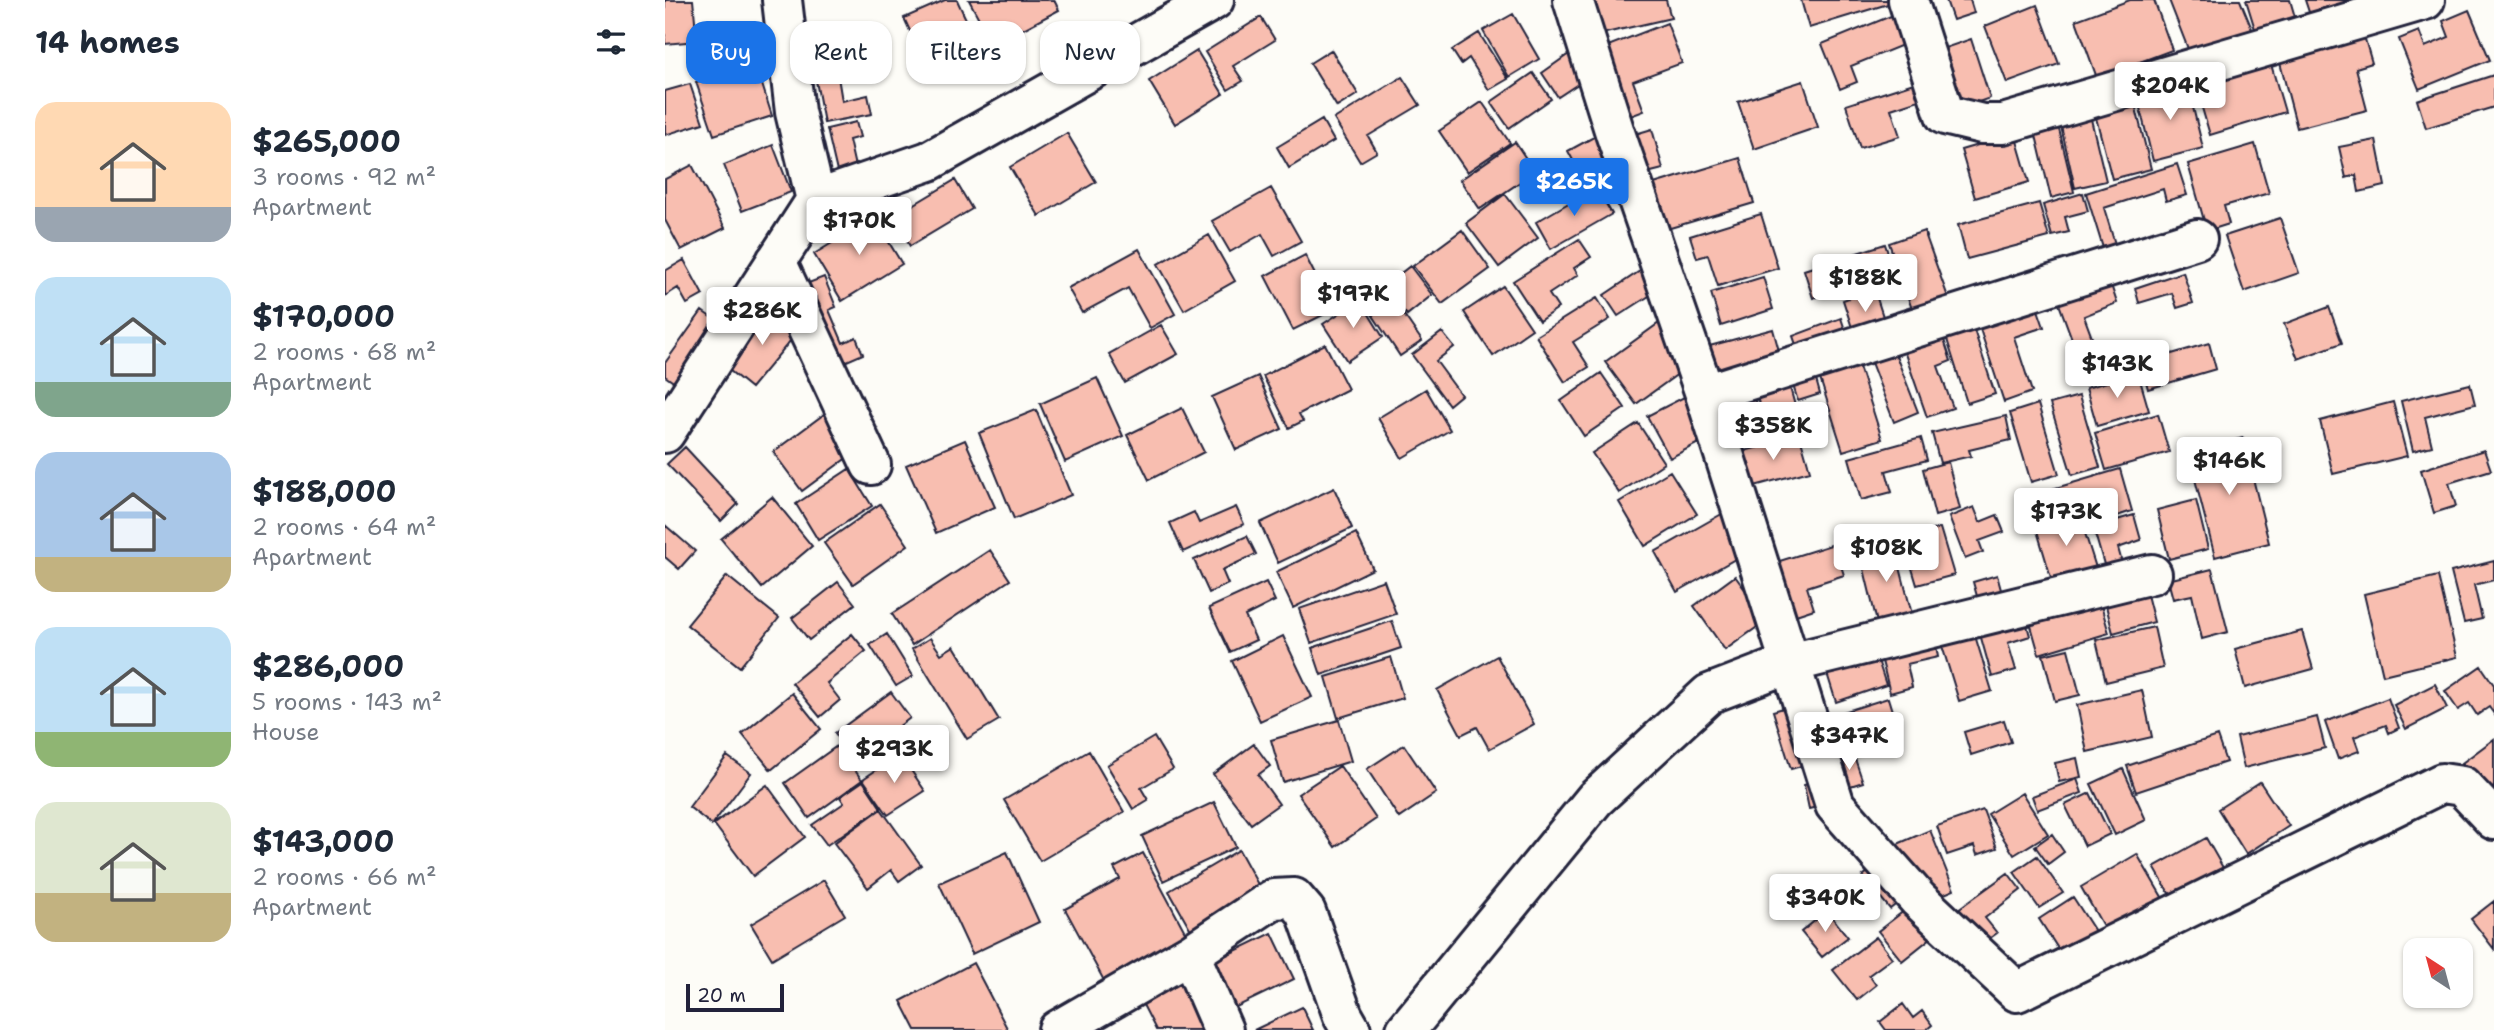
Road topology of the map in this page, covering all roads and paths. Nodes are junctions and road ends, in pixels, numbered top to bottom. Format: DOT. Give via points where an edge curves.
graph roads {
  1 [pos="782,0"];
  2 [pos="1214,0"];
  3 [pos="1573,0"];
  4 [pos="1908,0"];
  5 [pos="2425,0"];
  6 [pos="816,201"];
  7 [pos="2197,239"];
  8 [pos="776,261"];
  9 [pos="1705,394"];
  10 [pos="665,433"];
  11 [pos="871,465"];
  12 [pos="2152,574"];
  13 [pos="1790,663"];
  14 [pos="2494,820"];
  15 [pos="1190,954"];
  16 [pos="1058,1030"];
  17 [pos="1223,1030"];
  18 [pos="1351,1030"];
  19 [pos="1406,1030"];
  1 -- 6 [label="street" via="795,111"];
  2 -- 6 [label="street" via="929,161"];
  3 -- 9 [label="street"];
  4 -- 5 [label="street" via="1945,115 2003,124"];
  6 -- 8 [label="street"];
  7 -- 9 [label="street"];
  8 -- 10 [label="street"];
  8 -- 11 [label="street"];
  9 -- 13 [label="street"];
  12 -- 13 [label="street"];
  13 -- 14 [label="street" via="1835,805 1918,899 2017,992 2442,783 2462,786"];
  13 -- 19 [label="street" via="1709,694 1595,799"];
  15 -- 16 [label="street"];
  15 -- 17 [label="street"];
  15 -- 18 [label="street" via="1273,899 1294,898 1306,912"];
}
